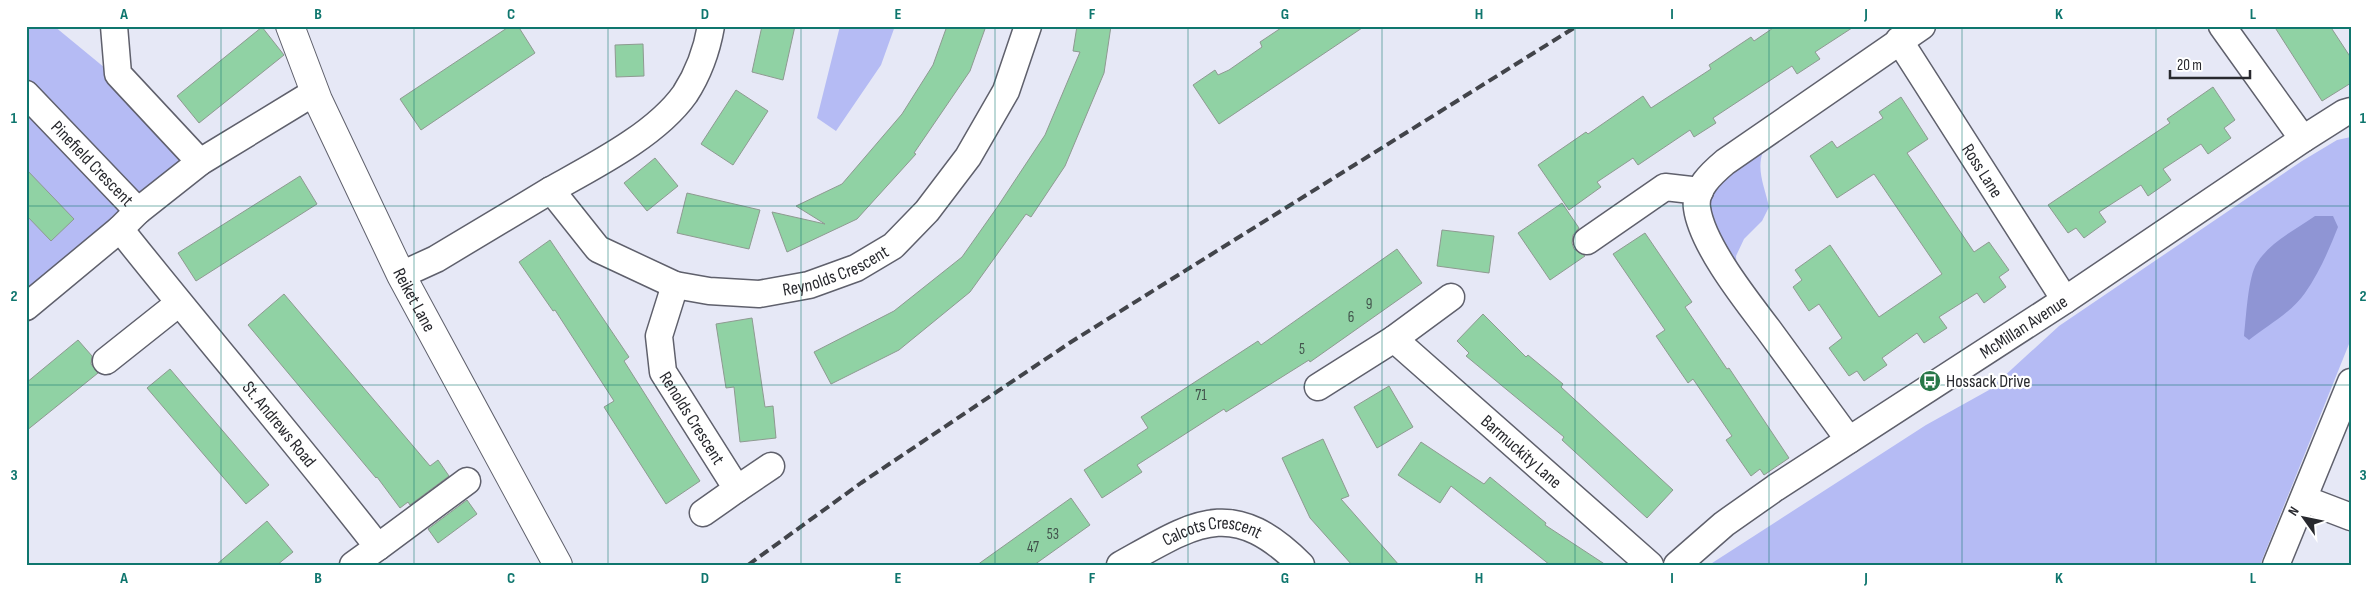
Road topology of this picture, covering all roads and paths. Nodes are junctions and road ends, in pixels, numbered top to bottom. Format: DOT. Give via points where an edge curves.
graph roads {
  1 [pos="114,26"];
  2 [pos="290,26"];
  3 [pos="711,26"];
  4 [pos="1028,26"];
  5 [pos="1922,26"];
  6 [pos="2222,26"];
  7 [pos="1899,40"];
  8 [pos="315,92"];
  9 [pos="26,94"];
  10 [pos="2351,111"];
  11 [pos="2303,139"];
  12 [pos="200,162"];
  13 [pos="551,190"];
  14 [pos="1700,191"];
  15 [pos="129,220"];
  16 [pos="1587,241"];
  17 [pos="401,275"];
  18 [pos="675,284"];
  19 [pos="1451,297"];
  20 [pos="2065,300"];
  21 [pos="179,303"];
  22 [pos="26,307"];
  23 [pos="1394,338"];
  24 [pos="106,361"];
  25 [pos="2351,382"];
  26 [pos="1318,387"];
  27 [pos="1849,440"];
  28 [pos="771,466"];
  29 [pos="467,481"];
  30 [pos="737,489"];
  31 [pos="2304,499"];
  32 [pos="703,513"];
  33 [pos="2351,517"];
  34 [pos="378,546"];
  35 [pos="353,565"];
  36 [pos="558,565"];
  37 [pos="1120,565"];
  38 [pos="1301,565"];
  39 [pos="1650,565"];
  40 [pos="1678,565"];
  41 [pos="2276,565"];
  1 -- 12 [label="street" via="118,74"];
  2 -- 8 [label="street, Reiket Lane"];
  3 -- 13 [label="street" via="706,50 685,94 632,144"];
  4 -- 18 [label="street, Reynolds Crescent" via="1006,91 968,157 928,211 893,246 856,268 818,282 759,294 708,291"];
  5 -- 7 [label="street"];
  6 -- 11 [label="street"];
  7 -- 14 [label="street" via="1725,162 1710,174"];
  7 -- 20 [label="street, Ross Lane"];
  8 -- 12 [label="street, Pinefield Crescent"];
  8 -- 17 [label="street, Reiket Lane"];
  9 -- 15 [label="street, Pinefield Crescent"];
  10 -- 11 [label="street, McMillan Avenue"];
  11 -- 20 [label="street, McMillan Avenue"];
  12 -- 15 [label="street, Pinefield Crescent"];
  13 -- 17 [label="street" via="430,262"];
  13 -- 18 [label="street, Reynolds Crescent" via="598,249"];
  14 -- 16 [label="street" via="1665,187"];
  14 -- 27 [label="street" via="1697,207 1717,256"];
  15 -- 21 [label="street, St. Andrews Road"];
  15 -- 22 [label="street, Pinefield Crescent"];
  17 -- 36 [label="street, Reiket Lane"];
  18 -- 30 [label="street, Renolds Crescent" via="660,336 663,372"];
  19 -- 23 [label="street"];
  20 -- 27 [label="street, McMillan Avenue"];
  21 -- 24 [label="street"];
  21 -- 34 [label="street, St. Andrews Road"];
  23 -- 26 [label="street"];
  23 -- 39 [label="street, Barmuckity Lane"];
  25 -- 31 [label="street"];
  27 -- 40 [label="street, McMillan Avenue" via="1724,524"];
  28 -- 30 [label="street"];
  29 -- 34 [label="street"];
  30 -- 32 [label="street"];
  31 -- 33 [label="street"];
  31 -- 41 [label="street"];
  34 -- 35 [label="street"];
  37 -- 38 [label="street, Calcots Crescent" via="1208,522 1223,522 1255,530 1280,544"];
}
